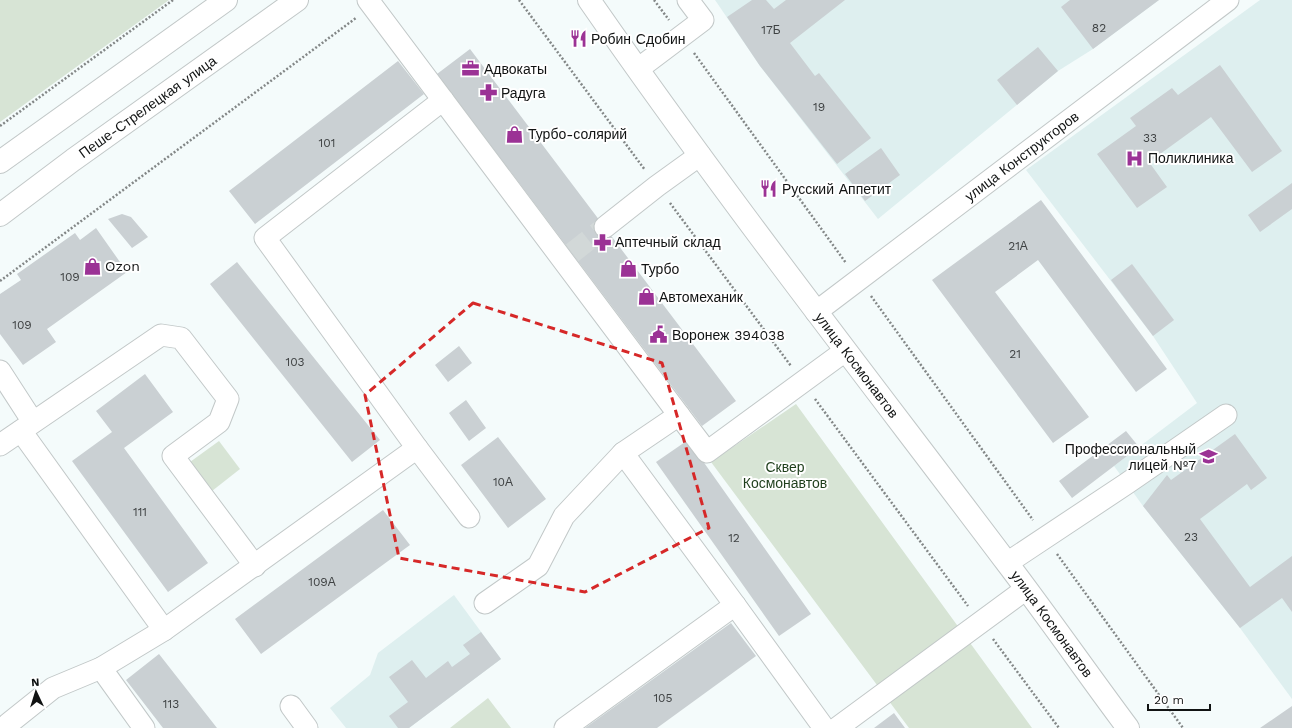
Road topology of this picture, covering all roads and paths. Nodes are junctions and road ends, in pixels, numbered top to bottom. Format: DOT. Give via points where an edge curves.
graph roads {
  1 [pos="173,0"];
  2 [pos="226,0"];
  3 [pos="297,0"];
  4 [pos="590,0"];
  5 [pos="654,0"];
  6 [pos="688,0"];
  7 [pos="1228,0"];
  8 [pos="370,3"];
  9 [pos="681,36"];
  10 [pos="638,69"];
  11 [pos="443,100"];
  12 [pos="0,126"];
  13 [pos="700,155"];
  14 [pos="0,162"];
  15 [pos="0,215"];
  16 [pos="605,227"];
  17 [pos="859,280"];
  18 [pos="0,281"];
  19 [pos="816,312"];
  20 [pos="846,351"];
  21 [pos="0,371"];
  22 [pos="679,415"];
  23 [pos="1226,415"];
  24 [pos="27,426"];
  25 [pos="0,445"];
  26 [pos="417,448"];
  27 [pos="624,453"];
  28 [pos="469,517"];
  29 [pos="1045,538"];
  30 [pos="1007,563"];
  31 [pos="255,566"];
  32 [pos="1026,589"];
  33 [pos="485,603"];
  34 [pos="735,605"];
  35 [pos="164,630"];
  36 [pos="101,668"];
  37 [pos="291,706"];
  38 [pos="6,728"];
  39 [pos="144,728"];
  40 [pos="307,728"];
  41 [pos="565,728"];
  42 [pos="824,728"];
  43 [pos="837,728"];
  44 [pos="1128,728"];
  45 [pos="1183,728"];
  1 -- 12 [label="path"];
  2 -- 14 [label="main road"];
  3 -- 15 [label="main road, Пеше-Стрелецкая улица"];
  4 -- 10 [label="main road, улица Космонавтов"];
  5 -- 9 [label="path"];
  6 -- 9 [label="street" via="703,20"];
  7 -- 17 [label="street, улица Конструкторов"];
  8 -- 11 [label="street"];
  8 -- 18 [label="path"];
  9 -- 10 [label="street"];
  9 -- 17 [label="path"];
  10 -- 13 [label="main road, улица Космонавтов"];
  11 -- 22 [label="street" via="567,257"];
  11 -- 26 [label="street" via="265,238"];
  13 -- 16 [label="street"];
  13 -- 19 [label="main road, улица Космонавтов"];
  17 -- 19 [label="street, улица Конструкторов"];
  17 -- 29 [label="path"];
  19 -- 20 [label="main road, улица Космонавтов"];
  20 -- 22 [label="street" via="707,452"];
  20 -- 30 [label="main road, улица Космонавтов"];
  21 -- 24 [label="street"];
  22 -- 27 [label="street"];
  23 -- 29 [label="street"];
  24 -- 25 [label="street"];
  24 -- 31 [label="street" via="161,335 181,338 228,399 219,422 173,456"];
  24 -- 35 [label="street"];
  26 -- 28 [label="street"];
  26 -- 31 [label="street"];
  27 -- 33 [label="street" via="564,516 538,566"];
  27 -- 34 [label="street"];
  29 -- 30 [label="street"];
  29 -- 45 [label="path"];
  30 -- 32 [label="main road, улица Космонавтов"];
  31 -- 35 [label="street"];
  32 -- 43 [label="street"];
  32 -- 44 [label="main road, улица Космонавтов"];
  34 -- 41 [label="street"];
  34 -- 42 [label="street"];
  35 -- 36 [label="street"];
  36 -- 38 [label="street" via="53,688"];
  36 -- 39 [label="street"];
  37 -- 40 [label="street"];
}
